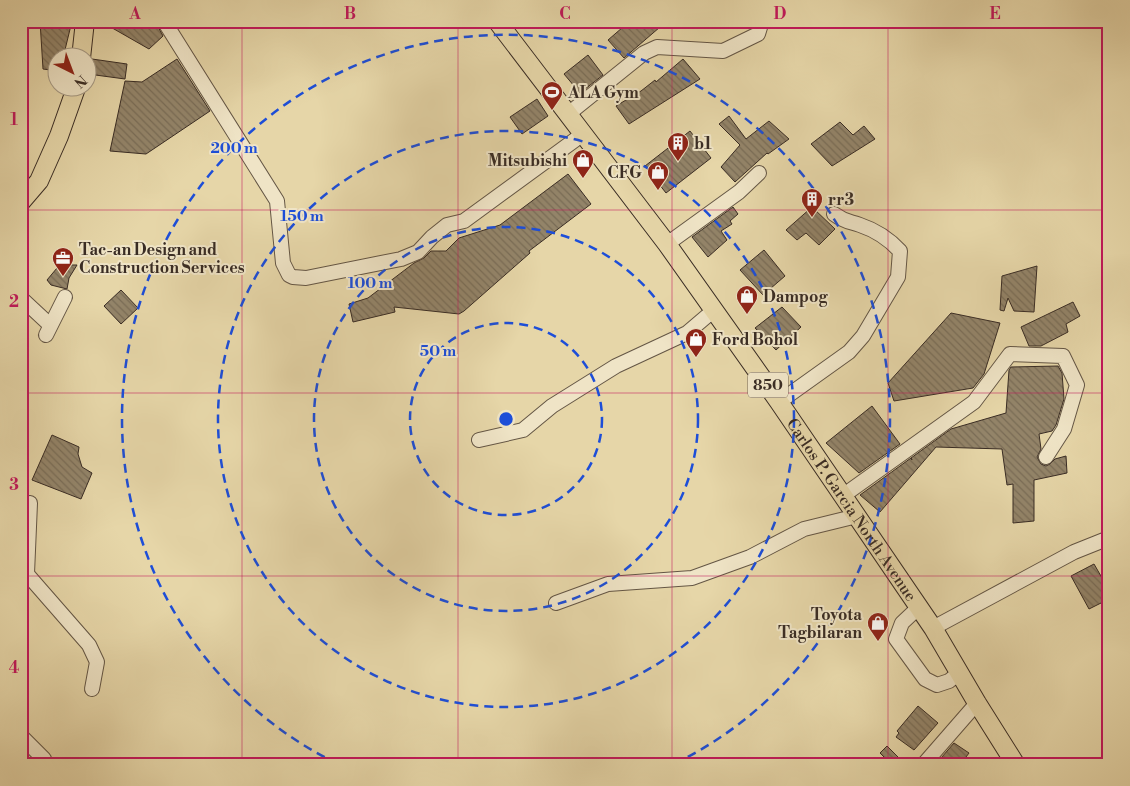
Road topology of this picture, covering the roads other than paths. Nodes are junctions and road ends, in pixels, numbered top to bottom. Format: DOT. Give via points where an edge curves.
graph roads {
  1 [pos="85,21"];
  2 [pos="164,21"];
  3 [pos="497,21"];
  4 [pos="762,21"];
  5 [pos="82,48"];
  6 [pos="72,98"];
  7 [pos="567,115"];
  8 [pos="583,134"];
  9 [pos="759,173"];
  10 [pos="21,202"];
  11 [pos="834,214"];
  12 [pos="666,244"];
  13 [pos="65,297"];
  14 [pos="21,298"];
  15 [pos="714,310"];
  16 [pos="780,402"];
  17 [pos="479,440"];
  18 [pos="1046,457"];
  19 [pos="844,495"];
  20 [pos="30,503"];
  21 [pos="858,516"];
  22 [pos="1109,538"];
  23 [pos="24,576"];
  24 [pos="556,603"];
  25 [pos="918,607"];
  26 [pos="933,628"];
  27 [pos="959,673"];
  28 [pos="92,689"];
  29 [pos="977,703"];
  30 [pos="21,736"];
  31 [pos="44,759"];
  32 [pos="923,765"];
  33 [pos="1016,765"];
  1 -- 5 [label="main road"];
  2 -- 8 [label="street" via="277,201 283,263 292,277 306,278 400,259 418,252 447,225 464,220"];
  3 -- 7 [label="main road, Carlos P. Garcia North Avenue / 850"];
  4 -- 7 [label="street" via="758,34 723,51 657,47 644,53"];
  6 -- 10 [label="main road" via="38,181"];
  7 -- 8 [label="main road, Carlos P. Garcia North Avenue / 850"];
  8 -- 12 [label="main road, Carlos P. Garcia North Avenue / 850"];
  9 -- 12 [label="street"];
  11 -- 16 [label="street" via="844,222 862,225 889,240 900,251 898,277 863,336 849,352"];
  12 -- 15 [label="main road, Carlos P. Garcia North Avenue / 850"];
  13 -- 14 [label="street" via="48,330"];
  15 -- 16 [label="main road, Carlos P. Garcia North Avenue / 850"];
  15 -- 17 [label="street" via="687,333 616,366 552,406 522,430"];
  16 -- 19 [label="main road, Carlos P. Garcia North Avenue / 850"];
  18 -- 19 [label="street" via="1064,429 1077,385 1063,356 1010,354 974,402"];
  19 -- 21 [label="main road, Carlos P. Garcia North Avenue / 850"];
  20 -- 23 [label="street"];
  21 -- 24 [label="street" via="804,529 750,557 692,578 608,584"];
  21 -- 25 [label="main road, Carlos P. Garcia North Avenue / 850"];
  22 -- 26 [label="street" via="1074,552"];
  23 -- 28 [label="street" via="89,645 98,662"];
  25 -- 26 [label="main road, Carlos P. Garcia North Avenue / 850"];
  25 -- 27 [label="street" via="902,623 896,639 925,679 937,685"];
  26 -- 27 [label="main road, Carlos P. Garcia North Avenue / 850"];
  27 -- 29 [label="main road, Carlos P. Garcia North Avenue / 850"];
  29 -- 32 [label="street"];
  29 -- 33 [label="main road, Carlos P. Garcia North Avenue / 850"];
  30 -- 31 [label="street"];
}
